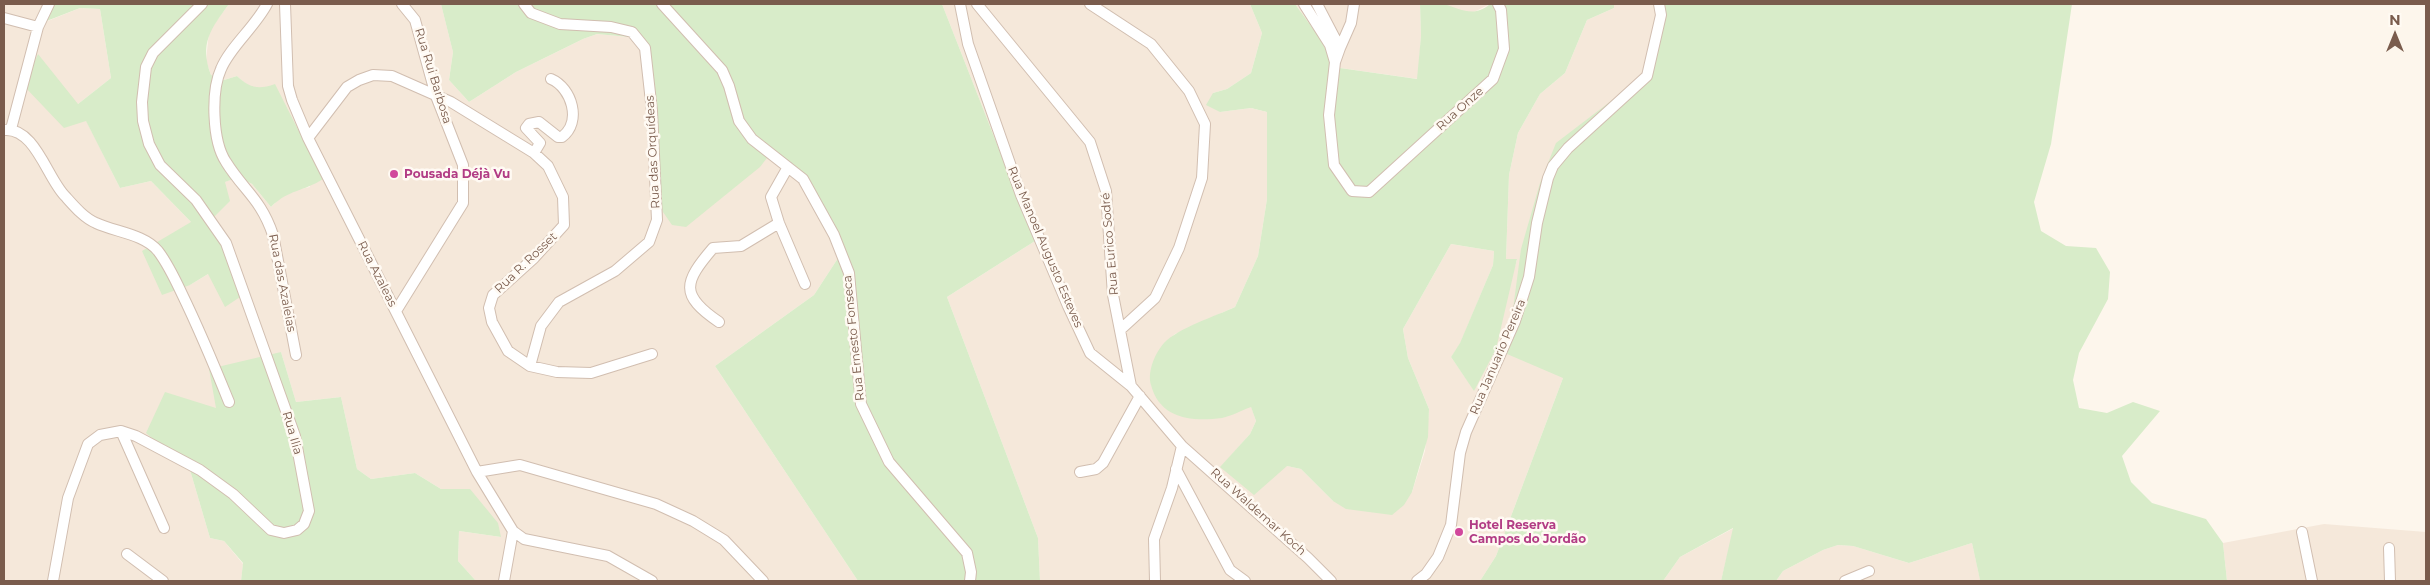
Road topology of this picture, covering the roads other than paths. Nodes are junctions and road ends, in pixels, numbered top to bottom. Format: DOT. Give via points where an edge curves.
graph roads {
  1 [pos="49,4"];
  2 [pos="202,4"];
  3 [pos="267,4"];
  4 [pos="285,4"];
  5 [pos="402,4"];
  6 [pos="524,4"];
  7 [pos="662,4"];
  8 [pos="960,4"];
  9 [pos="977,4"];
  10 [pos="1090,4"];
  11 [pos="1304,4"];
  12 [pos="1318,4"];
  13 [pos="1354,4"];
  14 [pos="1498,4"];
  15 [pos="1659,4"];
  16 [pos="4,18"];
  17 [pos="38,27"];
  18 [pos="1340,48"];
  19 [pos="1335,62"];
  20 [pos="551,79"];
  21 [pos="436,96"];
  22 [pos="8,130"];
  23 [pos="308,138"];
  24 [pos="534,153"];
  25 [pos="788,167"];
  26 [pos="779,223"];
  27 [pos="805,284"];
  28 [pos="396,311"];
  29 [pos="719,322"];
  30 [pos="1120,330"];
  31 [pos="652,354"];
  32 [pos="296,355"];
  33 [pos="530,366"];
  34 [pos="1131,386"];
  35 [pos="1140,396"];
  36 [pos="229,402"];
  37 [pos="121,431"];
  38 [pos="1182,446"];
  39 [pos="1176,469"];
  40 [pos="477,472"];
  41 [pos="1080,472"];
  42 [pos="164,528"];
  43 [pos="513,531"];
  44 [pos="2302,532"];
  45 [pos="2389,548"];
  46 [pos="127,554"];
  47 [pos="1869,571"];
  48 [pos="52,581"];
  49 [pos="163,581"];
  50 [pos="504,581"];
  51 [pos="652,581"];
  52 [pos="763,581"];
  53 [pos="970,581"];
  54 [pos="1155,581"];
  55 [pos="1244,581"];
  56 [pos="1330,581"];
  57 [pos="1417,581"];
  58 [pos="1845,581"];
  59 [pos="2312,581"];
  60 [pos="2390,581"];
  1 -- 17 [label="street"];
  2 -- 37 [label="street, Rua Ilia" via="153,53 146,68 142,102 144,121 160,164 196,200 226,243 295,436 308,499 304,524 297,530 284,533 271,530 233,494 200,470"];
  3 -- 32 [label="street, Rua das Azaleias" via="220,70 215,115 218,147 267,215"];
  4 -- 23 [label="street, Rua Azaleas" via="288,86"];
  5 -- 21 [label="street, Rua Rui Barbosa" via="415,20"];
  6 -- 33 [label="street, Rua das Orquídeas" via="531,13 560,24 632,32 645,48 652,111 657,220 649,242 615,271 559,302 541,326"];
  7 -- 25 [label="street, Rua Ernesto Fonseca" via="722,70 740,121 752,139"];
  8 -- 34 [label="street, Rua Manoel Augusto Esteves" via="968,44 1020,195 1068,306 1090,353"];
  9 -- 30 [label="street, Rua Eurico Sodré" via="1090,142 1106,191 1113,295"];
  10 -- 30 [label="street" via="1150,44 1189,91 1205,124 1202,178 1179,248 1155,298"];
  11 -- 19 [label="street" via="1330,45"];
  12 -- 18 [label="street"];
  13 -- 18 [label="street" via="1351,23"];
  14 -- 19 [label="street, Rua Onze" via="1504,49 1493,79 1369,192 1352,191 1334,165 1329,115"];
  15 -- 57 [label="street, Rua Januario Pereira" via="1661,15 1647,76 1568,148 1553,166 1516,321 1466,432 1450,525 1438,557"];
  16 -- 17 [label="street"];
  17 -- 22 [label="street"];
  18 -- 19 [label="street"];
  20 -- 24 [label="street" via="571,101 573,124 569,132 558,137 539,122 529,124 528,132 540,143"];
  21 -- 23 [label="street, Rua R. Rosset" via="384,74 359,80 348,87"];
  21 -- 24 [label="street, Rua R. Rosset"];
  21 -- 28 [label="street, Rua Rui Barbosa" via="464,165 463,203"];
  22 -- 36 [label="street" via="25,138 63,194 84,215 95,223 143,240 156,249 167,263 198,326"];
  23 -- 28 [label="street, Rua Azaleas"];
  24 -- 33 [label="street, Rua R. Rosset" via="548,166 563,197 564,225 493,295 489,308 492,322 508,351"];
  25 -- 26 [label="street" via="772,193"];
  25 -- 53 [label="street, Rua Ernesto Fonseca" via="803,179 834,235 849,273 861,404 889,462 967,553 972,572"];
  26 -- 27 [label="street"];
  26 -- 29 [label="street" via="741,246 713,248 693,271 690,284 693,299 700,309"];
  28 -- 40 [label="street, Rua Azaleas"];
  30 -- 34 [label="street, Rua Eurico Sodré"];
  31 -- 33 [label="street, Rua R. Rosset" via="591,373 557,372"];
  34 -- 35 [label="street"];
  35 -- 38 [label="street"];
  35 -- 41 [label="street" via="1103,464"];
  37 -- 42 [label="street"];
  37 -- 48 [label="street" via="100,435 88,444 68,498"];
  38 -- 39 [label="street"];
  38 -- 56 [label="street, Rua Waldemar Koch"];
  39 -- 54 [label="street" via="1154,539"];
  39 -- 55 [label="street" via="1230,570"];
  40 -- 43 [label="street, Rua Azaleas"];
  40 -- 52 [label="street" via="520,465 656,504 693,520 724,540"];
  43 -- 50 [label="street"];
  43 -- 51 [label="street" via="524,539 608,556"];
  44 -- 59 [label="street"];
  45 -- 60 [label="street"];
  46 -- 49 [label="street"];
  47 -- 58 [label="street"];
}
